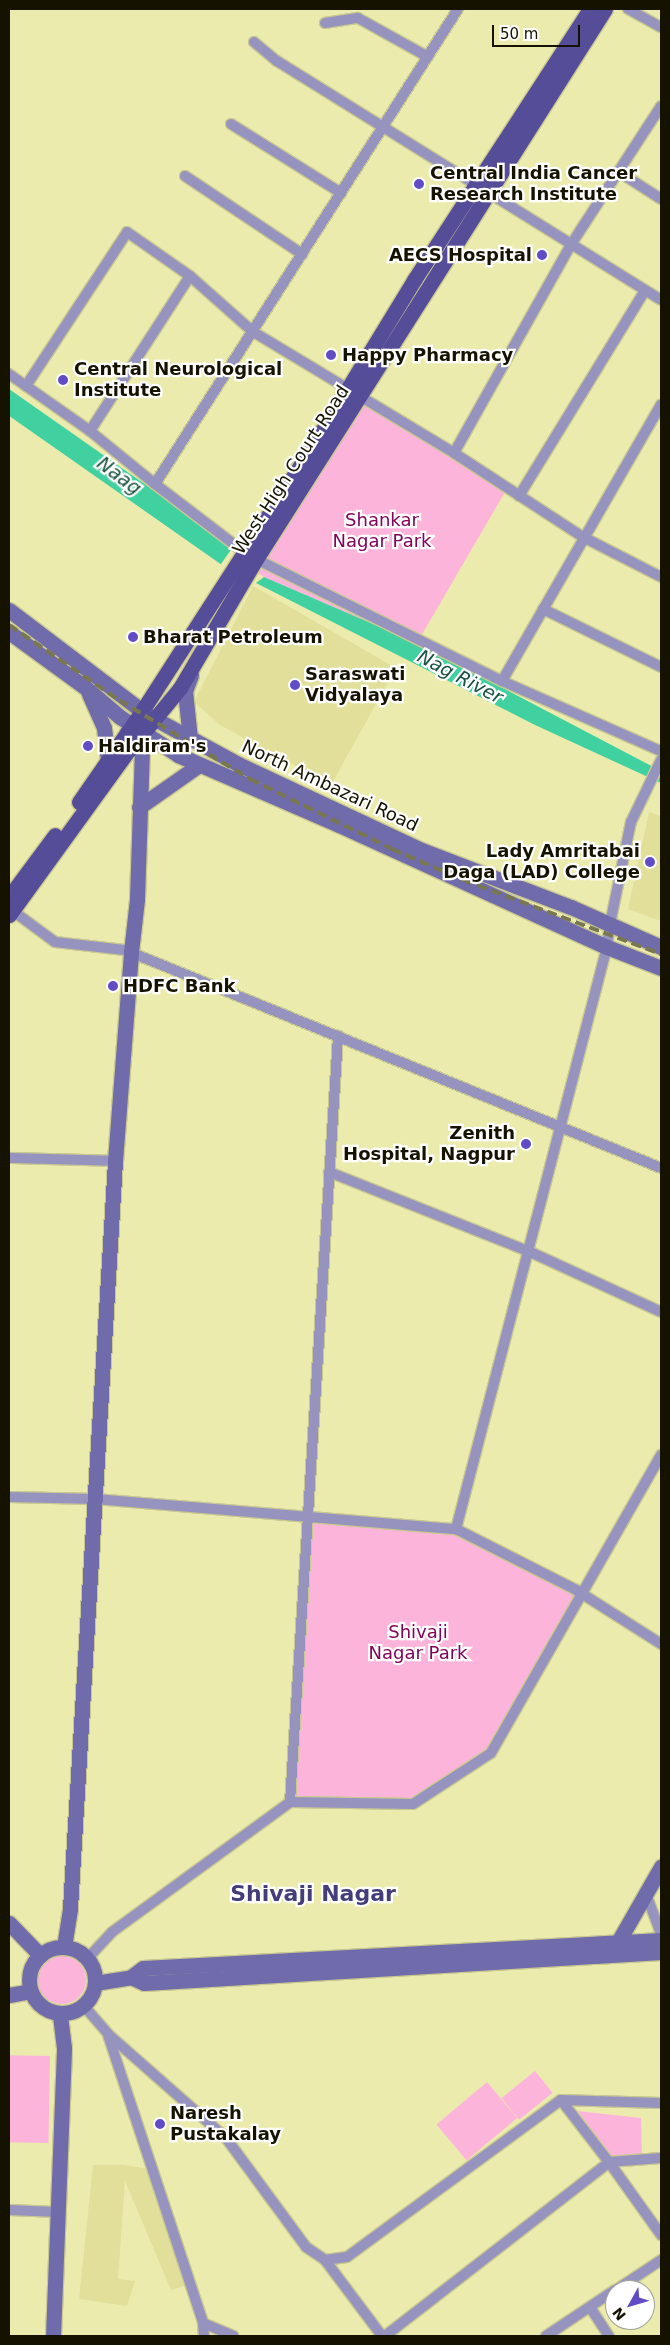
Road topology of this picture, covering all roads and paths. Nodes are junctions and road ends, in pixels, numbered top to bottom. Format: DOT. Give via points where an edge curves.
graph roads {
  1 [pos="458,9"];
  2 [pos="590,9"];
  3 [pos="605,9"];
  4 [pos="628,9"];
  5 [pos="325,23"];
  6 [pos="661,28"];
  7 [pos="254,42"];
  8 [pos="428,56"];
  9 [pos="660,110"];
  10 [pos="231,124"];
  11 [pos="383,127"];
  12 [pos="619,172"];
  13 [pos="185,176"];
  14 [pos="481,188"];
  15 [pos="341,193"];
  16 [pos="661,198"];
  17 [pos="572,243"];
  18 [pos="302,254"];
  19 [pos="190,276"];
  20 [pos="645,290"];
  21 [pos="661,300"];
  22 [pos="252,332"];
  23 [pos="9,374"];
  24 [pos="26,386"];
  25 [pos="347,389"];
  26 [pos="361,397"];
  27 [pos="661,406"];
  28 [pos="90,431"];
  29 [pos="454,453"];
  30 [pos="155,484"];
  31 [pos="519,496"];
  32 [pos="583,537"];
  33 [pos="250,555"];
  34 [pos="661,577"];
  35 [pos="543,608"];
  36 [pos="9,610"];
  37 [pos="9,632"];
  38 [pos="196,662"];
  39 [pos="661,667"];
  40 [pos="502,681"];
  41 [pos="86,688"];
  42 [pos="147,714"];
  43 [pos="134,732"];
  44 [pos="190,739"];
  45 [pos="661,751"];
  46 [pos="108,759"];
  47 [pos="661,760"];
  48 [pos="199,765"];
  49 [pos="139,807"];
  50 [pos="10,908"];
  51 [pos="610,924"];
  52 [pos="607,947"];
  53 [pos="661,947"];
  54 [pos="131,952"];
  55 [pos="661,968"];
  56 [pos="338,1036"];
  57 [pos="560,1126"];
  58 [pos="9,1158"];
  59 [pos="115,1161"];
  60 [pos="661,1168"];
  61 [pos="329,1172"];
  62 [pos="528,1251"];
  63 [pos="661,1312"];
  64 [pos="661,1455"];
  65 [pos="9,1497"];
  66 [pos="96,1499"];
  67 [pos="308,1517"];
  68 [pos="456,1529"];
  69 [pos="582,1594"];
  70 [pos="661,1644"];
  71 [pos="290,1802"];
  72 [pos="661,1867"];
  73 [pos="646,1894"];
  74 [pos="9,1923"];
  75 [pos="661,1934"];
  76 [pos="661,1940"];
  77 [pos="64,1947"];
  78 [pos="614,1949"];
  79 [pos="661,1952"];
  80 [pos="40,1955"];
  81 [pos="87,1959"];
  82 [pos="95,1983"];
  83 [pos="31,1991"];
  84 [pos="9,1995"];
  85 [pos="84,2006"];
  86 [pos="60,2014"];
  87 [pos="108,2034"];
  88 [pos="561,2100"];
  89 [pos="661,2103"];
  90 [pos="661,2158"];
  91 [pos="609,2162"];
  92 [pos="9,2210"];
  93 [pos="58,2212"];
  94 [pos="661,2235"];
  95 [pos="326,2260"];
  96 [pos="661,2260"];
  97 [pos="630,2280"];
  98 [pos="605,2296"];
  99 [pos="590,2306"];
  100 [pos="203,2323"];
  101 [pos="53,2336"];
  102 [pos="204,2336"];
  103 [pos="233,2336"];
  104 [pos="383,2336"];
  105 [pos="546,2336"];
  106 [pos="609,2336"];
  1 -- 8 [label="street"];
  2 -- 14 [label="main road, West High Court Road"];
  3 -- 14 [label="main road, West High Court Road"];
  4 -- 6 [label="street"];
  5 -- 8 [label="street" via="358,18"];
  7 -- 11 [label="street" via="277,61"];
  8 -- 11 [label="street"];
  9 -- 12 [label="street"];
  10 -- 15 [label="street"];
  11 -- 14 [label="street"];
  11 -- 15 [label="street"];
  12 -- 16 [label="street"];
  12 -- 17 [label="street"];
  13 -- 18 [label="street"];
  14 -- 17 [label="street"];
  14 -- 25 [label="main road, West High Court Road"];
  14 -- 26 [label="main road, West High Court Road"];
  15 -- 18 [label="street"];
  17 -- 20 [label="street"];
  17 -- 29 [label="street"];
  18 -- 22 [label="street"];
  19 -- 22 [label="street"];
  19 -- 24 [label="street" via="127,232"];
  19 -- 28 [label="street"];
  20 -- 21 [label="street"];
  20 -- 31 [label="street"];
  22 -- 25 [label="street"];
  22 -- 30 [label="street"];
  23 -- 24 [label="street"];
  24 -- 28 [label="street"];
  25 -- 26 [label="street"];
  25 -- 33 [label="main road, West High Court Road"];
  26 -- 29 [label="street"];
  26 -- 33 [label="main road, West High Court Road"];
  27 -- 32 [label="street"];
  28 -- 30 [label="street"];
  29 -- 31 [label="street"];
  30 -- 33 [label="street"];
  31 -- 32 [label="street"];
  32 -- 34 [label="street"];
  32 -- 35 [label="street"];
  33 -- 38 [label="main road, West High Court Road"];
  33 -- 40 [label="street"];
  33 -- 42 [label="main road, West High Court Road"];
  35 -- 39 [label="street"];
  35 -- 40 [label="street"];
  36 -- 42 [label="street, North Ambazari Road"];
  37 -- 41 [label="street, North Ambazari Road"];
  38 -- 42 [label="main road, West High Court Road" via="180,688"];
  38 -- 44 [label="street" via="185,691"];
  40 -- 45 [label="street"];
  41 -- 43 [label="street, North Ambazari Road"];
  41 -- 46 [label="street" via="104,728"];
  42 -- 43 [label="main road, West High Court Road"];
  42 -- 44 [label="street, North Ambazari Road"];
  43 -- 46 [label="main road, West High Court Road"];
  43 -- 48 [label="street, North Ambazari Road"];
  43 -- 49 [label="street" via="142,747"];
  43 -- 50 [label="main road, West High Court Road"];
  44 -- 51 [label="street, North Ambazari Road" via="424,850"];
  46 -- 50 [label="main road, West High Court Road"];
  47 -- 51 [label="street" via="631,822"];
  48 -- 49 [label="street"];
  48 -- 52 [label="street, North Ambazari Road"];
  49 -- 54 [label="street" via="138,898"];
  50 -- 54 [label="street" via="55,942"];
  51 -- 52 [label="street"];
  51 -- 53 [label="street, North Ambazari Road"];
  52 -- 55 [label="street, North Ambazari Road"];
  52 -- 57 [label="street"];
  54 -- 56 [label="street"];
  54 -- 59 [label="street"];
  56 -- 57 [label="street"];
  56 -- 61 [label="street"];
  57 -- 60 [label="street"];
  57 -- 62 [label="street"];
  58 -- 59 [label="street"];
  59 -- 66 [label="street"];
  61 -- 62 [label="street"];
  61 -- 67 [label="street"];
  62 -- 63 [label="street"];
  62 -- 68 [label="street"];
  64 -- 69 [label="street"];
  65 -- 66 [label="street"];
  66 -- 67 [label="street"];
  66 -- 77 [label="street" via="70,1908"];
  67 -- 68 [label="street"];
  67 -- 71 [label="street"];
  68 -- 69 [label="street"];
  69 -- 70 [label="street"];
  69 -- 71 [label="street" via="491,1753 413,1804"];
  71 -- 81 [label="street" via="112,1932"];
  72 -- 73 [label="street"];
  73 -- 75 [label="street"];
  73 -- 78 [label="street"];
  74 -- 80 [label="street"];
  76 -- 78 [label="street"];
  77 -- 80 [label="street"];
  77 -- 81 [label="street"];
  78 -- 79 [label="street"];
  78 -- 82 [label="street" via="144,1983 131,1977"];
  80 -- 83 [label="street" via="30,1972"];
  81 -- 82 [label="street" via="92,1966"];
  82 -- 85 [label="street"];
  83 -- 84 [label="street"];
  83 -- 86 [label="street" via="42,2007"];
  85 -- 86 [label="street"];
  85 -- 87 [label="street"];
  86 -- 93 [label="street" via="64,2048"];
  87 -- 95 [label="street" via="226,2138 306,2247"];
  87 -- 100 [label="street"];
  88 -- 89 [label="street"];
  88 -- 91 [label="street"];
  88 -- 95 [label="street" via="347,2257"];
  90 -- 91 [label="street"];
  91 -- 94 [label="street"];
  91 -- 104 [label="street"];
  92 -- 93 [label="street"];
  93 -- 101 [label="street"];
  95 -- 104 [label="street"];
  96 -- 97 [label="street"];
  98 -- 99 [label="street"];
  99 -- 105 [label="street"];
  99 -- 106 [label="street"];
  100 -- 102 [label="street"];
  100 -- 103 [label="street"];
}
